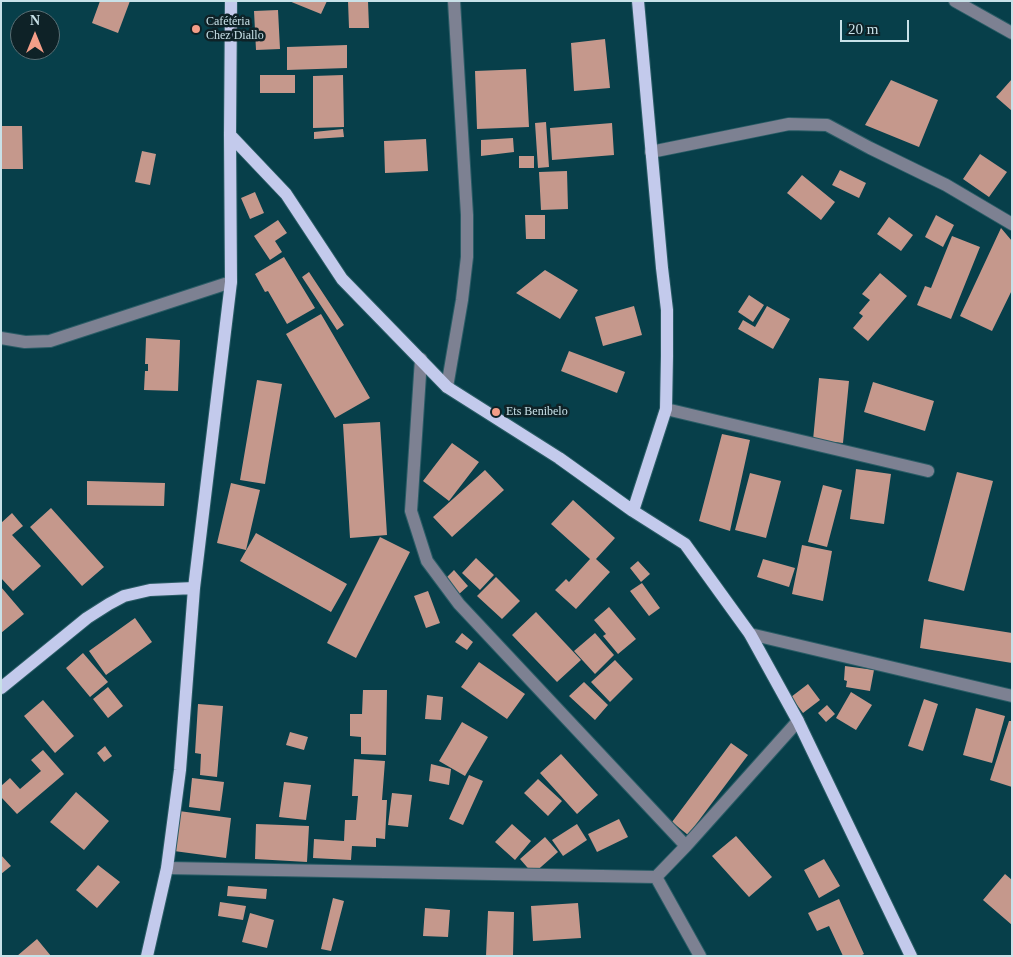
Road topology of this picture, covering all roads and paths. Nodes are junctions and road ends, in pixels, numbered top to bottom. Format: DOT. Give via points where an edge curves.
graph roads {
  1 [pos="231,1"];
  2 [pos="454,1"];
  3 [pos="638,1"];
  4 [pos="955,1"];
  5 [pos="1012,33"];
  6 [pos="230,135"];
  7 [pos="651,152"];
  8 [pos="1012,224"];
  9 [pos="232,282"];
  10 [pos="1,338"];
  11 [pos="421,359"];
  12 [pos="447,386"];
  13 [pos="666,409"];
  14 [pos="928,471"];
  15 [pos="634,511"];
  16 [pos="194,588"];
  17 [pos="750,634"];
  18 [pos="1,688"];
  19 [pos="1012,696"];
  20 [pos="798,721"];
  21 [pos="686,846"];
  22 [pos="167,868"];
  23 [pos="656,877"];
  24 [pos="147,956"];
  25 [pos="700,956"];
  26 [pos="911,956"];
  1 -- 6 [label="main road"];
  2 -- 12 [label="street" via="467,257"];
  3 -- 7 [label="main road"];
  4 -- 5 [label="street"];
  6 -- 9 [label="main road"];
  6 -- 11 [label="main road" via="286,194 342,279"];
  7 -- 8 [label="street" via="789,124 828,125 946,185"];
  7 -- 13 [label="main road" via="667,310"];
  9 -- 10 [label="street" via="50,341 25,342"];
  9 -- 16 [label="main road"];
  11 -- 12 [label="main road"];
  11 -- 21 [label="street" via="411,511 427,561 459,604"];
  12 -- 15 [label="main road"];
  13 -- 14 [label="street"];
  13 -- 15 [label="main road"];
  15 -- 17 [label="main road" via="684,544"];
  16 -- 18 [label="main road" via="150,590 124,596 87,618"];
  16 -- 22 [label="main road" via="180,770"];
  17 -- 19 [label="street"];
  17 -- 20 [label="main road"];
  20 -- 21 [label="street"];
  20 -- 26 [label="main road"];
  21 -- 23 [label="street"];
  22 -- 23 [label="street"];
  22 -- 24 [label="main road"];
  23 -- 25 [label="street"];
}
